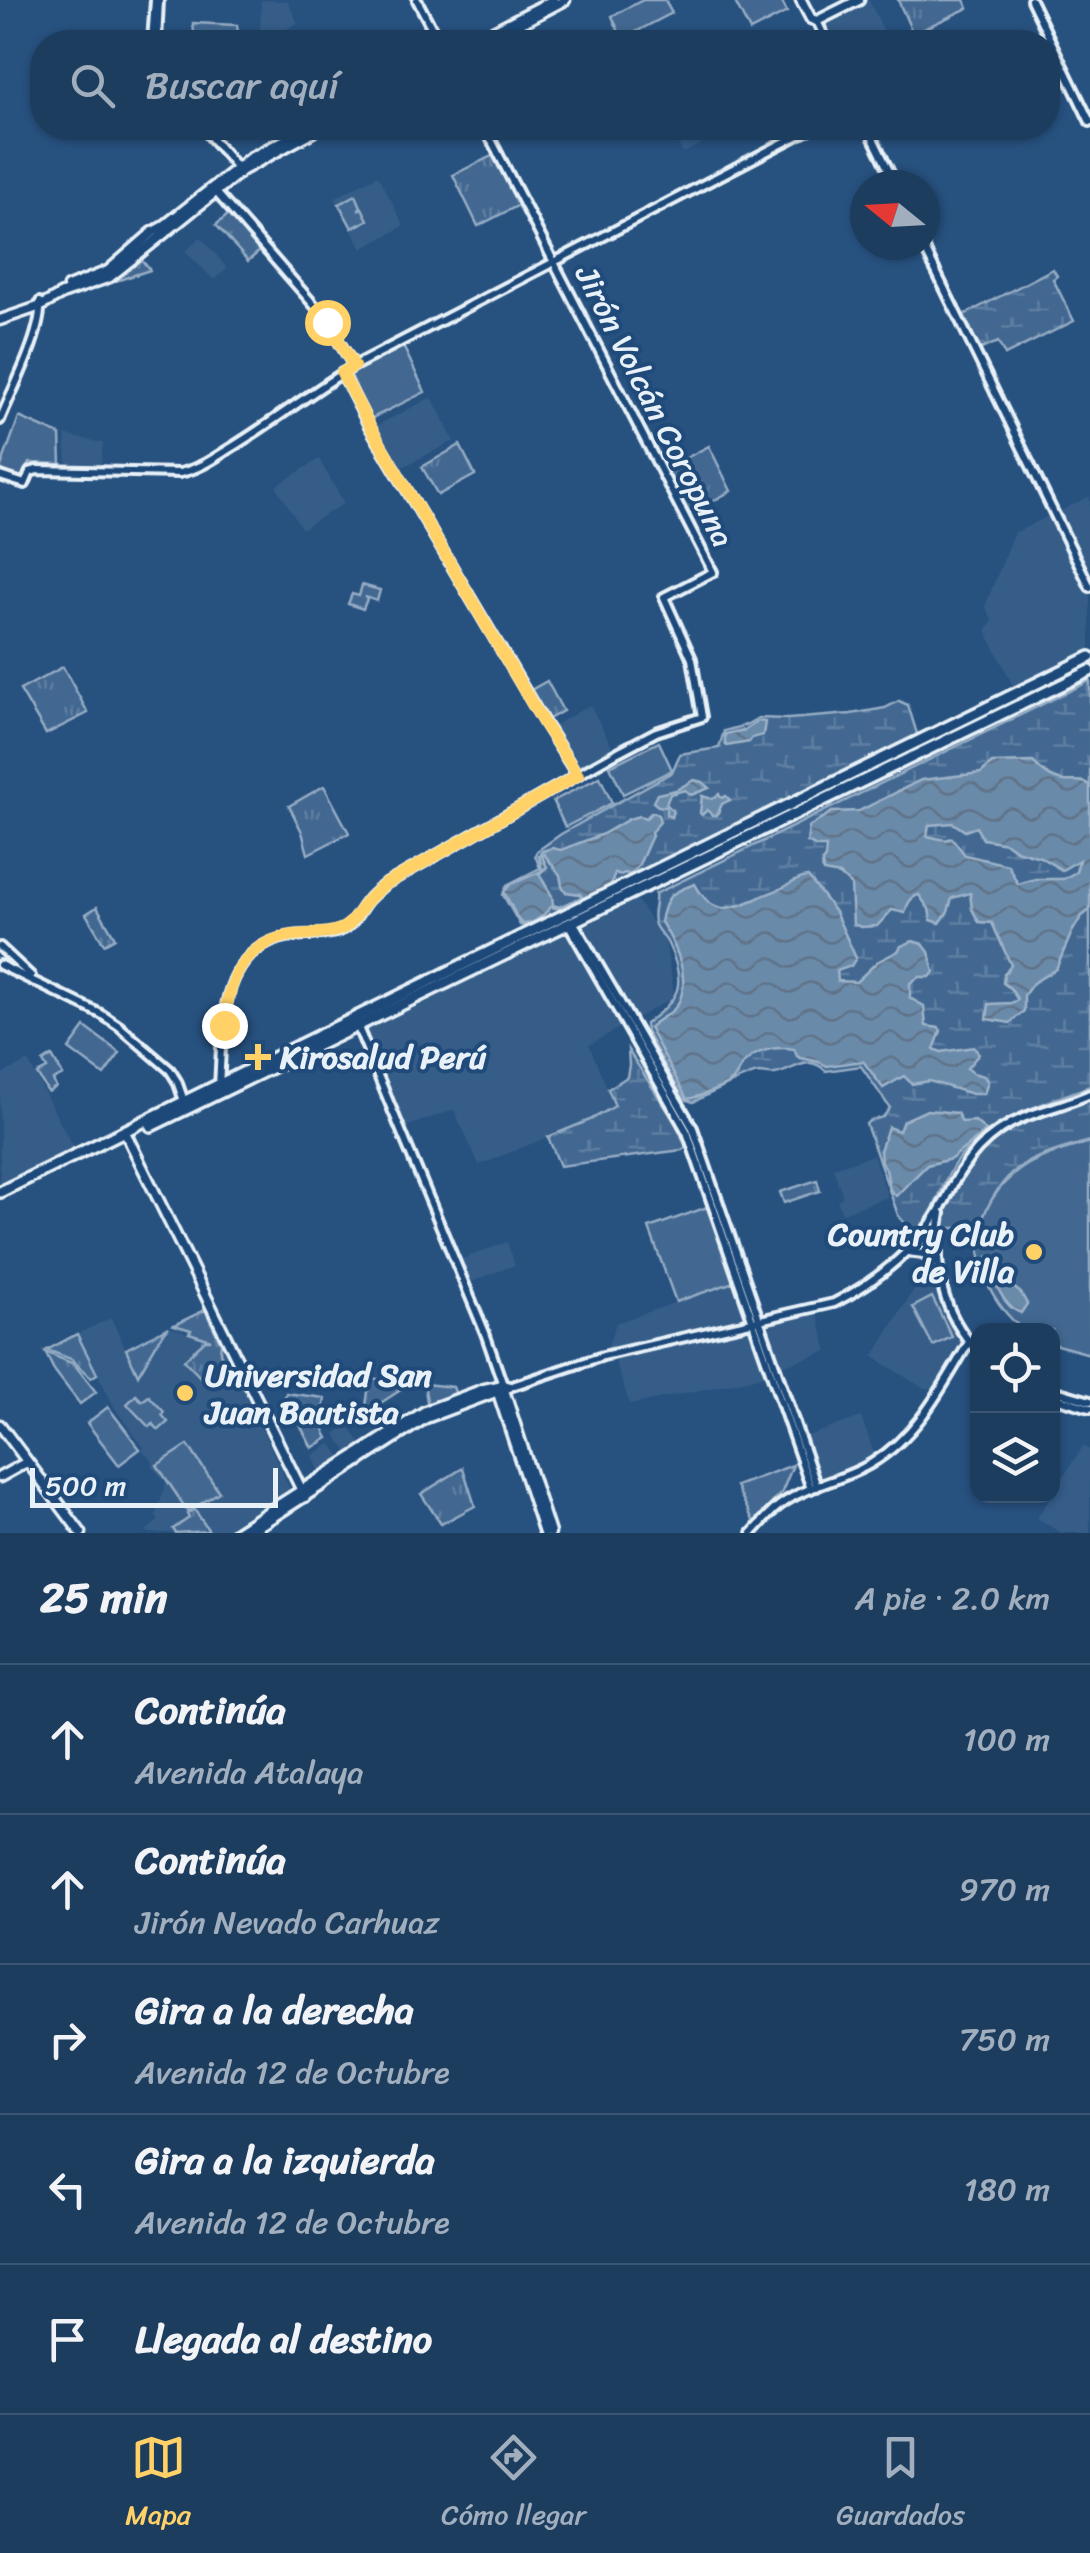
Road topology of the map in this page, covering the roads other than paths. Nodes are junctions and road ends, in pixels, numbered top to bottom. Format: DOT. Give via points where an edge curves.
graph roads {
  1 [pos="157,0"];
  2 [pos="417,0"];
  3 [pos="553,0"];
  4 [pos="565,0"];
  5 [pos="804,0"];
  6 [pos="860,0"];
  7 [pos="1031,0"];
  8 [pos="814,20"];
  9 [pos="155,30"];
  10 [pos="433,30"];
  11 [pos="495,30"];
  12 [pos="508,30"];
  13 [pos="820,30"];
  14 [pos="1046,30"];
  15 [pos="1060,60"];
  16 [pos="1090,122"];
  17 [pos="214,140"];
  18 [pos="285,140"];
  19 [pos="296,140"];
  20 [pos="491,140"];
  21 [pos="789,140"];
  22 [pos="874,140"];
  23 [pos="239,169"];
  24 [pos="889,170"];
  25 [pos="214,190"];
  26 [pos="930,260"];
  27 [pos="554,264"];
  28 [pos="37,306"];
  29 [pos="0,318"];
  30 [pos="354,366"];
  31 [pos="342,373"];
  32 [pos="0,420"];
  33 [pos="0,476"];
  34 [pos="1090,587"];
  35 [pos="1090,658"];
  36 [pos="1085,673"];
  37 [pos="578,775"];
  38 [pos="604,895"];
  39 [pos="595,912"];
  40 [pos="571,924"];
  41 [pos="539,927"];
  42 [pos="532,943"];
  43 [pos="0,947"];
  44 [pos="0,966"];
  45 [pos="35,981"];
  46 [pos="356,1022"];
  47 [pos="220,1089"];
  48 [pos="1090,1094"];
  49 [pos="184,1103"];
  50 [pos="126,1134"];
  51 [pos="0,1195"];
  52 [pos="945,1200"];
  53 [pos="906,1252"];
  54 [pos="938,1266"];
  55 [pos="756,1320"];
  56 [pos="969,1342"];
  57 [pos="503,1387"];
  58 [pos="1060,1395"];
  59 [pos="1090,1404"];
  60 [pos="0,1429"];
  61 [pos="24,1461"];
  62 [pos="0,1475"];
  63 [pos="814,1488"];
  64 [pos="301,1495"];
  65 [pos="78,1533"];
  66 [pos="235,1533"];
  67 [pos="248,1533"];
  68 [pos="547,1533"];
  69 [pos="752,1533"];
  1 -- 9 [label="street"];
  2 -- 10 [label="street"];
  3 -- 11 [label="main road"];
  4 -- 12 [label="main road"];
  5 -- 8 [label="main road"];
  6 -- 8 [label="main road"];
  7 -- 14 [label="street"];
  8 -- 13 [label="street"];
  15 -- 16 [label="street"];
  17 -- 23 [label="street"];
  18 -- 23 [label="main road"];
  19 -- 23 [label="main road"];
  20 -- 27 [label="street, Jirón Volcán Coropuna"];
  21 -- 27 [label="street"];
  22 -- 24 [label="street"];
  23 -- 25 [label="main road"];
  25 -- 28 [label="main road" via="114,274"];
  25 -- 30 [label="street" via="321,313"];
  26 -- 34 [label="street"];
  27 -- 30 [label="street"];
  27 -- 37 [label="street, Jirón Volcán Coropuna" via="713,572 664,596 692,659 702,718 656,732"];
  28 -- 29 [label="main road"];
  28 -- 32 [label="street" via="31,346"];
  30 -- 31 [label="street"];
  31 -- 33 [label="street" via="198,468 36,470 25,484"];
  31 -- 37 [label="street"];
  35 -- 36 [label="main road" via="1075,668"];
  35 -- 38 [label="main road"];
  36 -- 39 [label="main road"];
  37 -- 47 [label="street" via="384,885 350,925 282,938 254,953 228,993"];
  38 -- 39 [label="main road" via="609,902"];
  38 -- 41 [label="main road"];
  39 -- 40 [label="main road"];
  40 -- 42 [label="main road"];
  40 -- 55 [label="street" via="693,1128"];
  41 -- 42 [label="main road" via="527,936"];
  41 -- 46 [label="main road"];
  42 -- 46 [label="main road"];
  43 -- 45 [label="street"];
  44 -- 45 [label="street"];
  45 -- 49 [label="street" via="120,1026 170,1070"];
  46 -- 47 [label="main road"];
  46 -- 57 [label="street"];
  47 -- 49 [label="main road"];
  47 -- 50 [label="main road"];
  48 -- 52 [label="street" via="994,1134 962,1166"];
  49 -- 50 [label="main road"];
  50 -- 51 [label="main road"];
  50 -- 64 [label="main road"];
  52 -- 53 [label="street"];
  52 -- 54 [label="street"];
  53 -- 54 [label="street"];
  53 -- 55 [label="street" via="834,1302"];
  54 -- 56 [label="street" via="946,1301"];
  55 -- 57 [label="street"];
  55 -- 63 [label="street"];
  56 -- 63 [label="street" via="910,1432 873,1462"];
  57 -- 64 [label="main road" via="425,1410"];
  57 -- 68 [label="main road"];
  58 -- 59 [label="street"];
  60 -- 61 [label="main road"];
  61 -- 62 [label="main road"];
  61 -- 65 [label="main road"];
  63 -- 69 [label="street" via="780,1505"];
  64 -- 66 [label="main road"];
  64 -- 67 [label="main road"];
}
